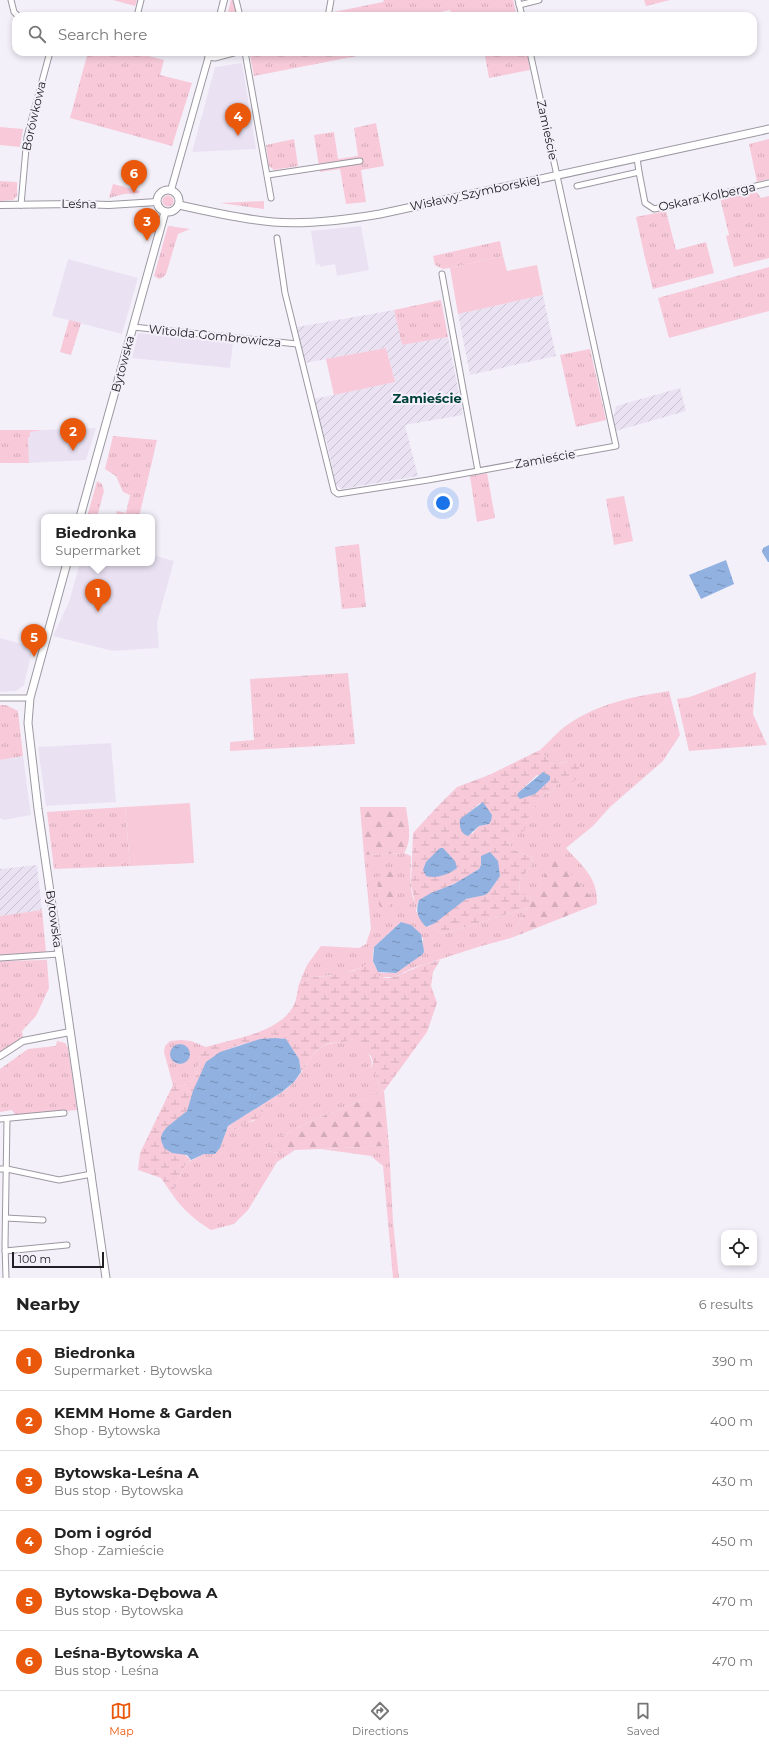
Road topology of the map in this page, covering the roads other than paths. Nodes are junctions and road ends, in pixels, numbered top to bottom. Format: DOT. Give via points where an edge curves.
graph roads {
  1 [pos="11,0"];
  2 [pos="142,0"];
  3 [pos="224,0"];
  4 [pos="236,0"];
  5 [pos="332,0"];
  6 [pos="539,0"];
  7 [pos="519,2"];
  8 [pos="329,10"];
  9 [pos="14,12"];
  10 [pos="138,12"];
  11 [pos="221,12"];
  12 [pos="239,12"];
  13 [pos="521,12"];
  14 [pos="49,56"];
  15 [pos="208,56"];
  16 [pos="212,56"];
  17 [pos="222,56"];
  18 [pos="246,56"];
  19 [pos="531,56"];
  20 [pos="769,129"];
  21 [pos="637,158"];
  22 [pos="360,161"];
  23 [pos="639,172"];
  24 [pos="268,175"];
  25 [pos="557,176"];
  26 [pos="769,183"];
  27 [pos="577,186"];
  28 [pos="171,190"];
  29 [pos="271,198"];
  30 [pos="157,202"];
  31 [pos="0,205"];
  32 [pos="21,205"];
  33 [pos="179,205"];
  34 [pos="165,212"];
  35 [pos="277,238"];
  36 [pos="442,274"];
  37 [pos="133,326"];
  38 [pos="297,344"];
  39 [pos="478,471"];
  40 [pos="81,514"];
  41 [pos="66,566"];
  42 [pos="0,698"];
  43 [pos="30,698"];
  44 [pos="59,954"];
  45 [pos="0,958"];
  46 [pos="70,1032"];
  47 [pos="0,1056"];
  48 [pos="64,1113"];
  49 [pos="0,1119"];
  50 [pos="7,1119"];
  51 [pos="7,1169"];
  52 [pos="0,1170"];
  53 [pos="92,1174"];
  54 [pos="6,1218"];
  55 [pos="43,1220"];
  56 [pos="2,1244"];
  57 [pos="67,1245"];
  58 [pos="5,1251"];
  59 [pos="6,1278"];
  60 [pos="106,1278"];
  1 -- 9 [label="street"];
  2 -- 10 [label="street"];
  3 -- 11 [label="street"];
  4 -- 12 [label="street"];
  5 -- 8 [label="street"];
  6 -- 7 [label="street"];
  7 -- 13 [label="street"];
  14 -- 32 [label="street, Borówkowa" via="27,137"];
  15 -- 28 [label="street"];
  16 -- 17 [label="street"];
  18 -- 24 [label="street"];
  19 -- 25 [label="street, Zamieście"];
  20 -- 21 [label="main road, Wisławy Szymborskiej"];
  21 -- 23 [label="street, Oskara Kolberga"];
  21 -- 25 [label="main road, Wisławy Szymborskiej"];
  22 -- 24 [label="street"];
  23 -- 26 [label="street, Oskara Kolberga" via="645,203 654,209"];
  23 -- 27 [label="street"];
  24 -- 29 [label="street"];
  25 -- 33 [label="main road, Wisławy Szymborskiej" via="380,214 333,221 274,222 231,217"];
  25 -- 39 [label="street, Zamieście" via="616,446"];
  28 -- 30 [label="main road" via="161,192"];
  28 -- 33 [label="main road" via="178,196"];
  30 -- 32 [label="street, Leśna"];
  30 -- 34 [label="main road" via="160,209"];
  31 -- 32 [label="street, Leśna"];
  33 -- 34 [label="main road" via="173,211"];
  34 -- 37 [label="main road, Bytowska"];
  35 -- 38 [label="street, Zamieście" via="285,293"];
  36 -- 39 [label="street"];
  37 -- 38 [label="street, Witolda Gombrowicza"];
  37 -- 40 [label="main road, Bytowska"];
  38 -- 39 [label="street, Zamieście" via="334,491 338,494"];
  41 -- 43 [label="main road, Bytowska"];
  42 -- 43 [label="street"];
  43 -- 44 [label="main road, Bytowska" via="28,738"];
  44 -- 45 [label="street"];
  44 -- 46 [label="main road, Bytowska"];
  46 -- 47 [label="street" via="23,1041"];
  46 -- 53 [label="main road, Bytowska"];
  48 -- 50 [label="street"];
  49 -- 50 [label="street"];
  50 -- 51 [label="street"];
  51 -- 52 [label="street"];
  51 -- 53 [label="street" via="59,1180"];
  51 -- 54 [label="street"];
  53 -- 60 [label="main road, Bytowska"];
  54 -- 55 [label="street"];
  54 -- 56 [label="street"];
  56 -- 58 [label="street"];
  57 -- 58 [label="street"];
  58 -- 59 [label="street"];
}
